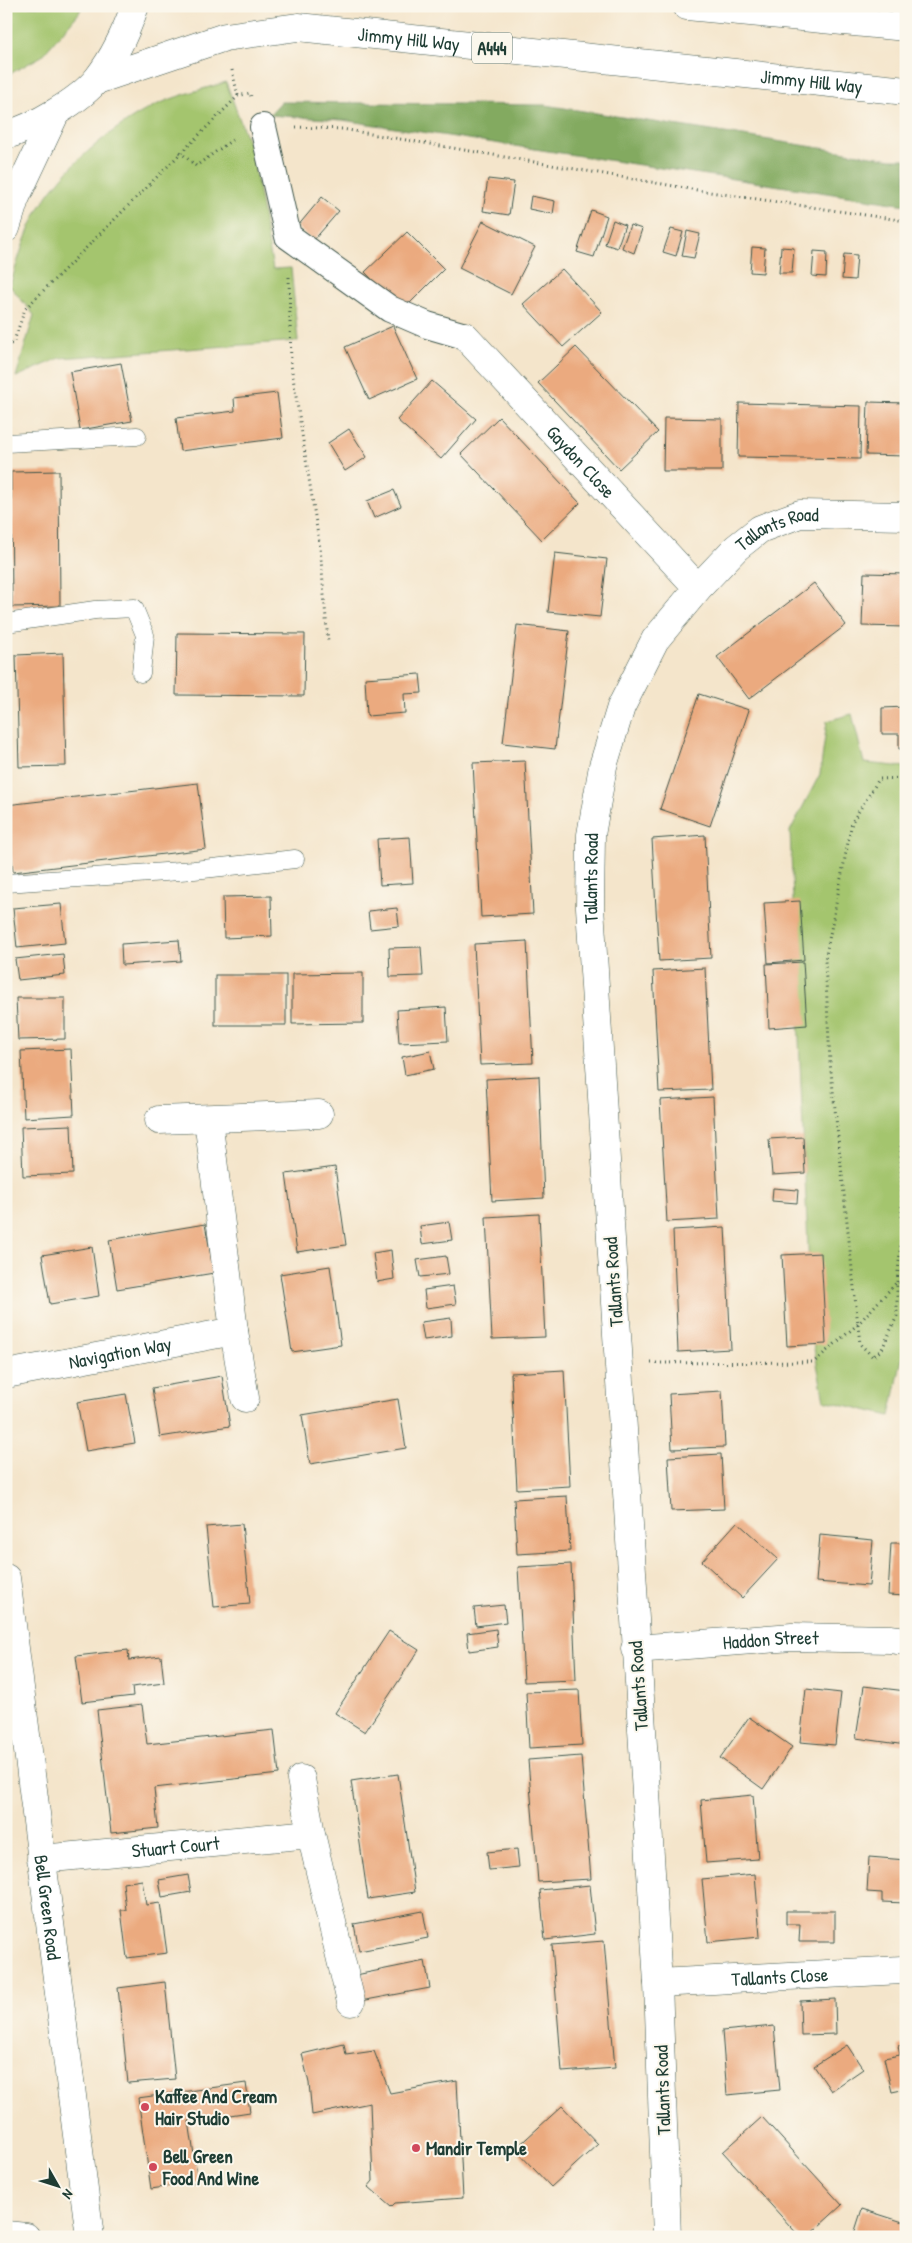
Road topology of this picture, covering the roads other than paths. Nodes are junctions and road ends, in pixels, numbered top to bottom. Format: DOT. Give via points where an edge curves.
graph roads {
  1 [pos="135,6"];
  2 [pos="687,6"];
  3 [pos="743,13"];
  4 [pos="906,13"];
  5 [pos="906,27"];
  6 [pos="97,80"];
  7 [pos="906,91"];
  8 [pos="55,114"];
  9 [pos="263,127"];
  10 [pos="6,135"];
  11 [pos="6,228"];
  12 [pos="465,336"];
  13 [pos="137,436"];
  14 [pos="6,443"];
  15 [pos="906,516"];
  16 [pos="698,588"];
  17 [pos="6,624"];
  18 [pos="141,673"];
  19 [pos="295,858"];
  20 [pos="6,883"];
  21 [pos="319,1114"];
  22 [pos="208,1119"];
  23 [pos="159,1120"];
  24 [pos="234,1331"];
  25 [pos="6,1374"];
  26 [pos="245,1398"];
  27 [pos="6,1578"];
  28 [pos="906,1641"];
  29 [pos="635,1649"];
  30 [pos="300,1779"];
  31 [pos="311,1834"];
  32 [pos="41,1859"];
  33 [pos="902,1970"];
  34 [pos="658,1983"];
  35 [pos="351,2002"];
  36 [pos="6,2235"];
  37 [pos="26,2237"];
  38 [pos="90,2237"];
  39 [pos="667,2237"];
  1 -- 6 [label="main road" via="124,37"];
  2 -- 3 [label="main road"];
  3 -- 4 [label="main road"];
  3 -- 5 [label="main road"];
  6 -- 7 [label="main road, Jimmy Hill Way / A444" via="225,37 298,27"];
  6 -- 8 [label="main road"];
  8 -- 10 [label="main road"];
  8 -- 11 [label="main road" via="15,199"];
  9 -- 12 [label="street" via="288,236 390,309 427,325"];
  12 -- 16 [label="main road, Gaydon Close"];
  13 -- 14 [label="lane"];
  15 -- 16 [label="main road, Tallants Road" via="800,514 760,529 736,548"];
  16 -- 29 [label="main road, Tallants Road" via="655,640 621,708 603,766 591,835 590,907"];
  17 -- 18 [label="lane" via="94,610 134,608 145,634"];
  19 -- 20 [label="lane" via="194,870"];
  21 -- 22 [label="main road"];
  22 -- 23 [label="main road"];
  22 -- 24 [label="main road"];
  24 -- 25 [label="main road, Navigation Way"];
  24 -- 26 [label="main road"];
  27 -- 32 [label="main road, Bell Green Road"];
  28 -- 29 [label="main road, Haddon Street" via="792,1637"];
  29 -- 34 [label="main road, Tallants Road"];
  30 -- 31 [label="main road"];
  31 -- 32 [label="main road, Stuart Court"];
  31 -- 35 [label="main road"];
  32 -- 38 [label="main road, Bell Green Road"];
  33 -- 34 [label="main road, Tallants Close"];
  34 -- 39 [label="main road, Tallants Road"];
  36 -- 37 [label="main road"];
}
